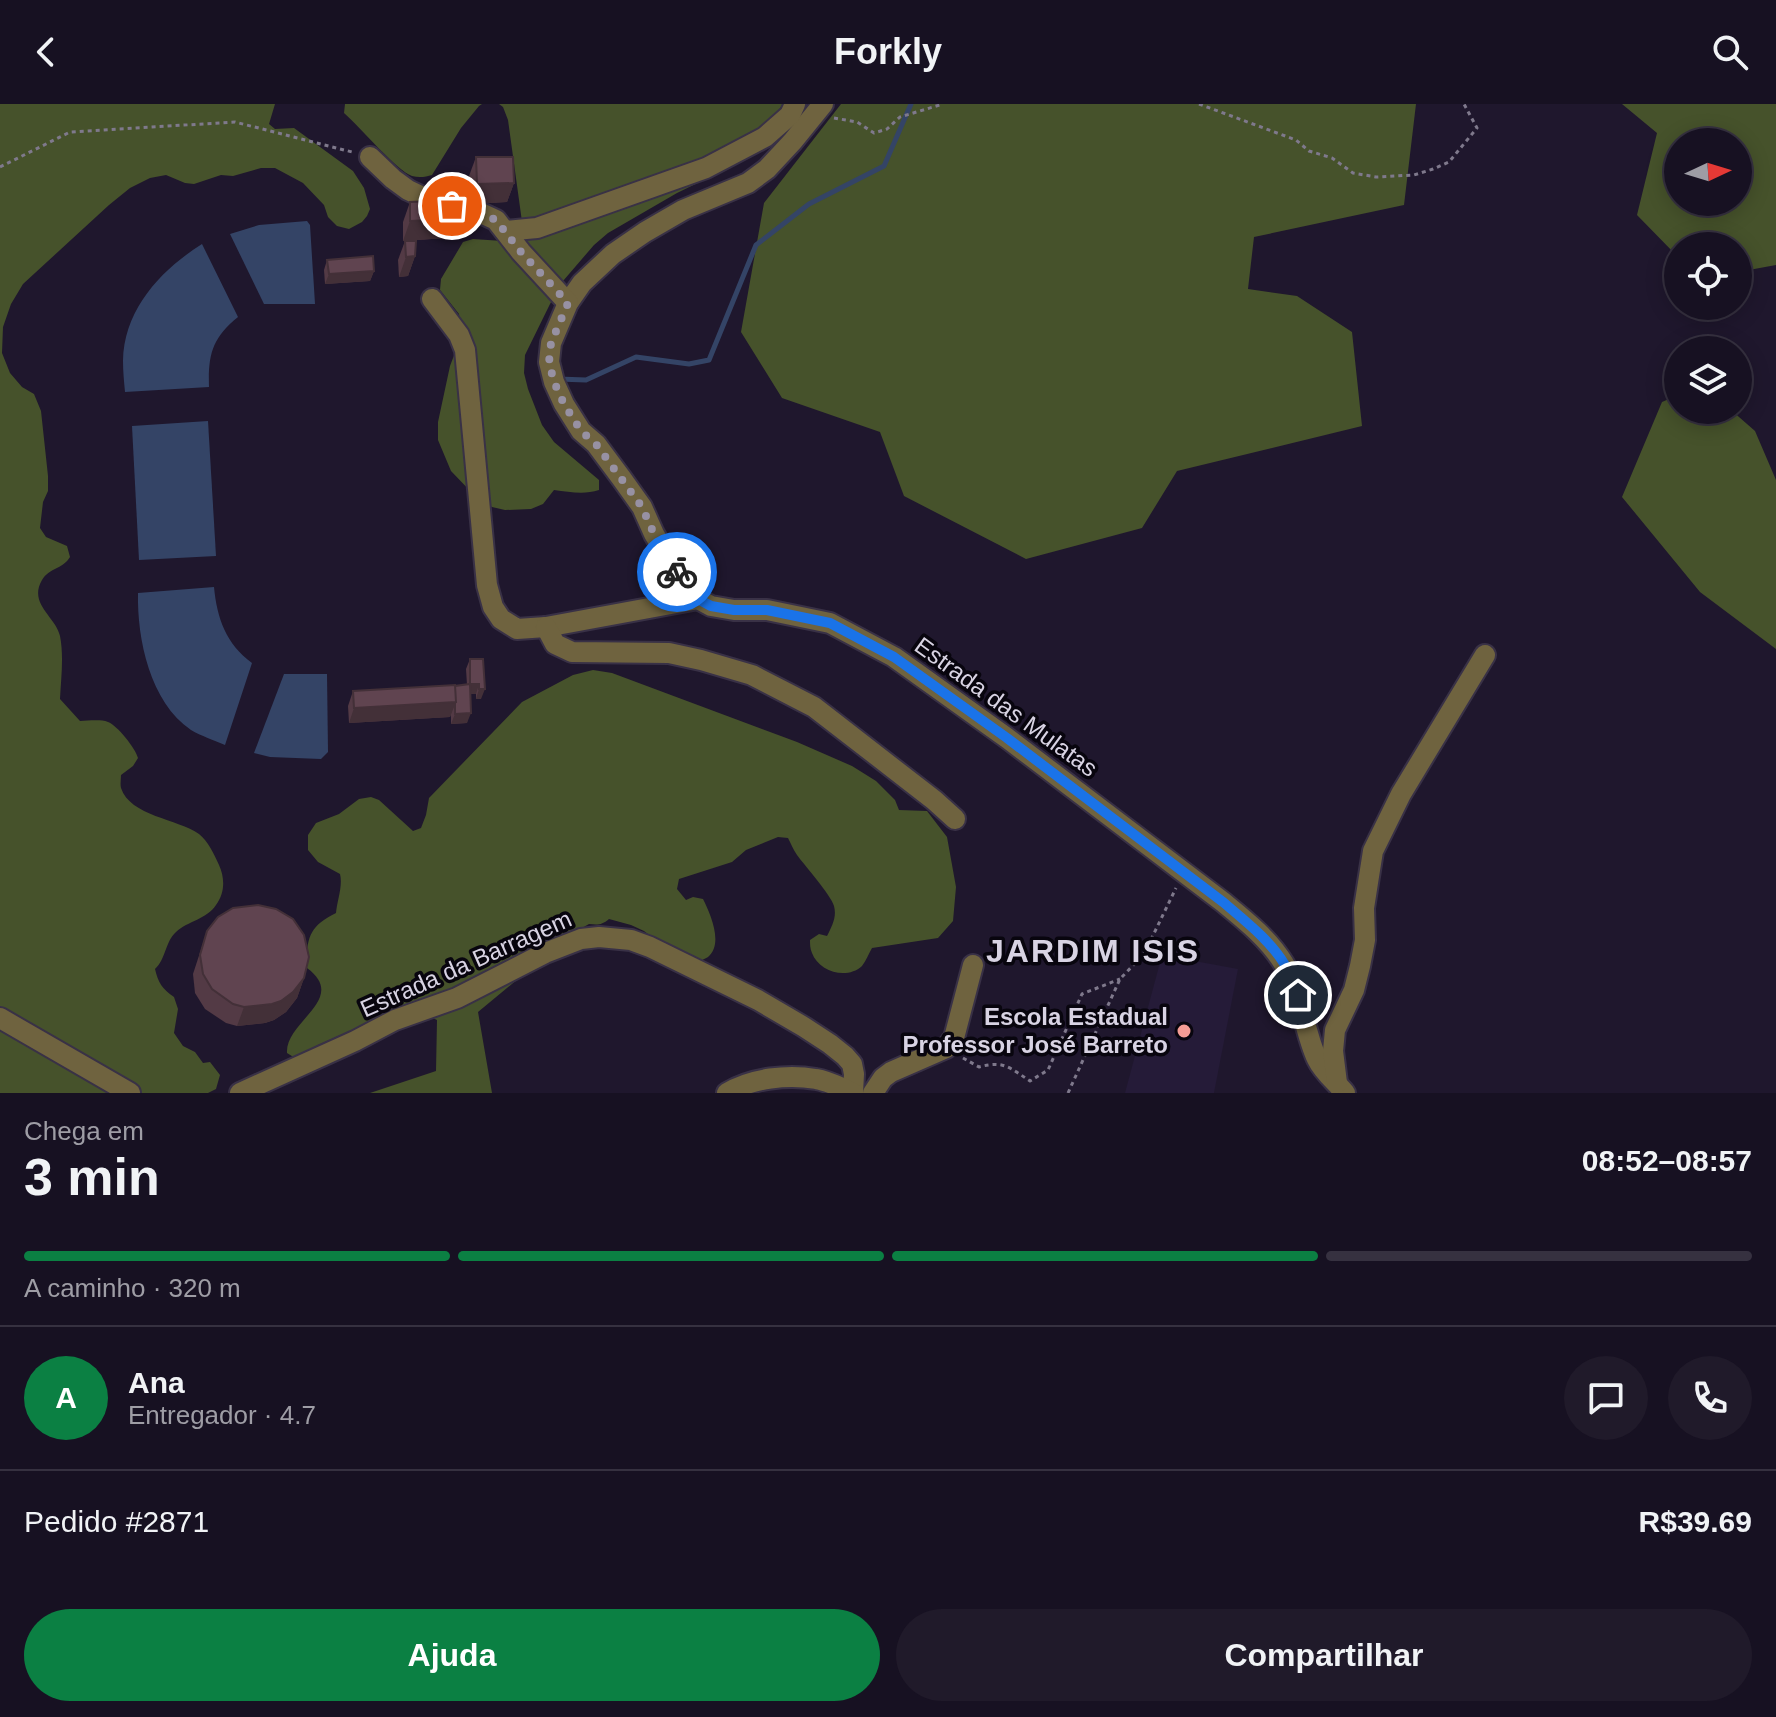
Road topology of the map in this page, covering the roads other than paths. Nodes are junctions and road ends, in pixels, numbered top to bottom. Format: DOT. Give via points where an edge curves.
graph roads {
  1 [pos="795,104"];
  2 [pos="821,107"];
  3 [pos="370,157"];
  4 [pos="506,231"];
  5 [pos="432,299"];
  6 [pos="568,303"];
  7 [pos="698,599"];
  8 [pos="546,627"];
  9 [pos="1485,655"];
  10 [pos="955,819"];
  11 [pos="973,965"];
  12 [pos="0,1018"];
  13 [pos="1341,1088"];
  14 [pos="130,1093"];
  15 [pos="240,1093"];
  16 [pos="727,1093"];
  17 [pos="853,1093"];
  18 [pos="873,1093"];
  1 -- 4 [label="street" via="765,137 706,168 537,228"];
  2 -- 6 [label="street" via="767,169 645,232 613,254"];
  3 -- 4 [label="street" via="408,190 483,214"];
  4 -- 6 [label="street"];
  5 -- 8 [label="street" via="465,350 493,607 517,629"];
  6 -- 7 [label="street" via="551,343 554,382 581,431 642,507 676,571"];
  7 -- 8 [label="street"];
  7 -- 13 [label="street, Estrada das Mulatas" via="711,606 830,623 894,657 1223,902 1286,966 1318,1063"];
  8 -- 10 [label="street" via="555,644 572,652 669,653 752,675 814,707"];
  9 -- 13 [label="street" via="1373,851 1360,966 1335,1030 1333,1051"];
  11 -- 18 [label="street" via="954,1038 946,1048 891,1072"];
  12 -- 14 [label="street"];
  15 -- 17 [label="street, Estrada da Barragem" via="395,1020 457,998 545,953 599,937 650,947 804,1027 852,1064"];
  16 -- 17 [label="street" via="786,1078 816,1079"];
}
